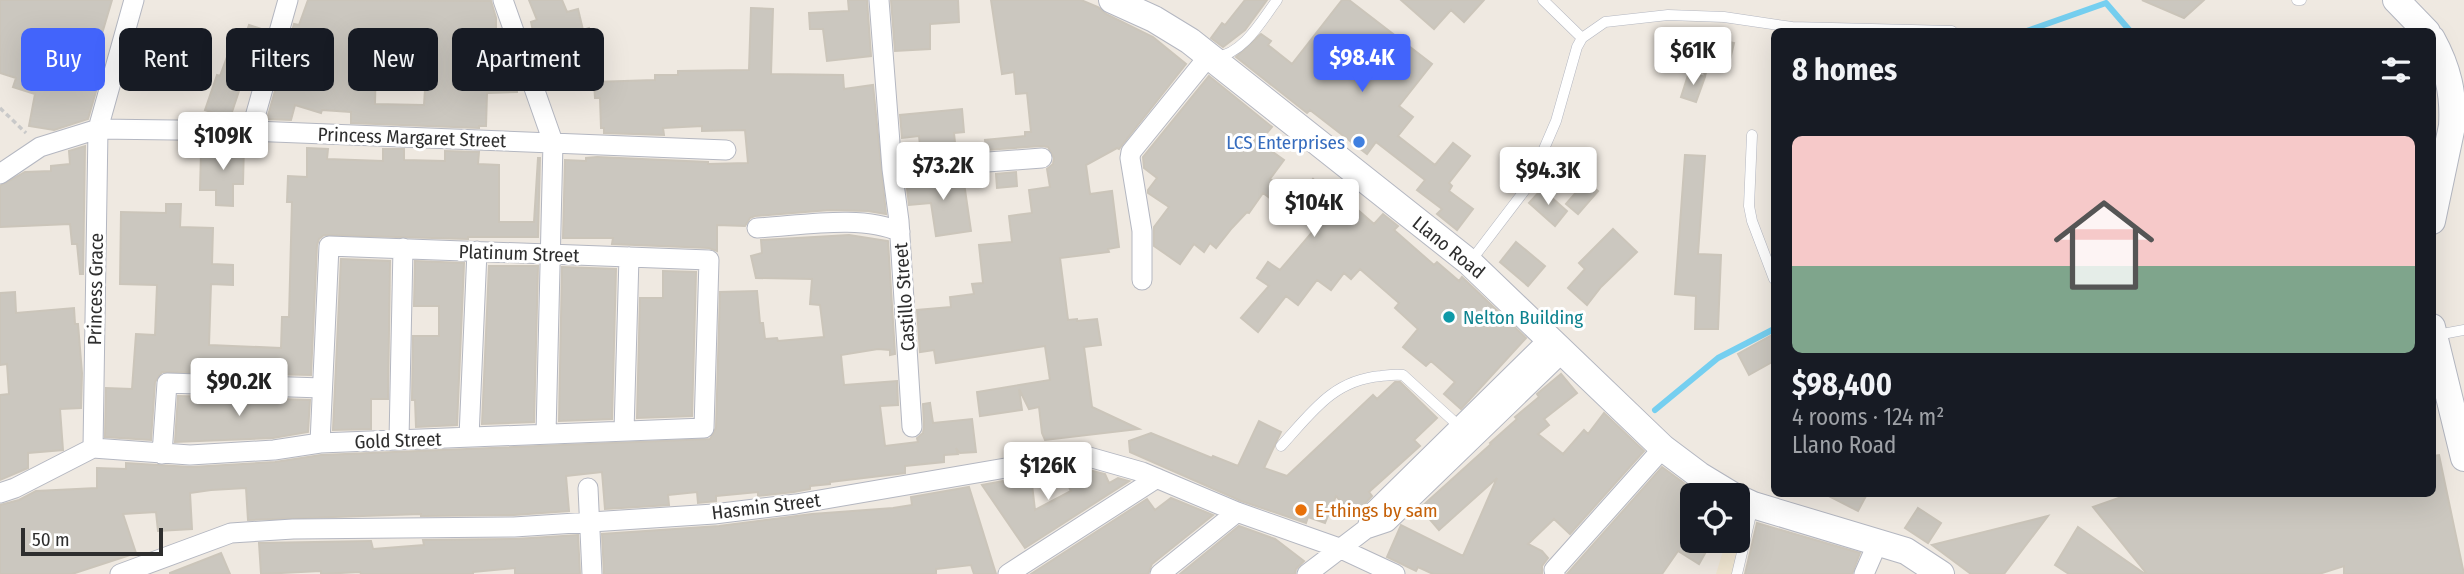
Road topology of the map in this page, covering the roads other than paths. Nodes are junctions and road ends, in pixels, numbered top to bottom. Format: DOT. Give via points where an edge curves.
graph roads {
  1 [pos="134,0"];
  2 [pos="288,0"];
  3 [pos="503,0"];
  4 [pos="879,0"];
  5 [pos="1112,0"];
  6 [pos="1277,0"];
  7 [pos="1543,0"];
  8 [pos="2396,0"];
  9 [pos="1832,28"];
  10 [pos="2423,28"];
  11 [pos="1582,38"];
  12 [pos="2436,47"];
  13 [pos="1208,57"];
  14 [pos="2458,110"];
  15 [pos="98,129"];
  16 [pos="251,131"];
  17 [pos="1752,135"];
  18 [pos="553,142"];
  19 [pos="726,150"];
  20 [pos="2440,153"];
  21 [pos="1042,158"];
  22 [pos="892,169"];
  23 [pos="0,174"];
  24 [pos="2436,187"];
  25 [pos="757,228"];
  26 [pos="900,232"];
  27 [pos="403,248"];
  28 [pos="477,251"];
  29 [pos="552,254"];
  30 [pos="629,257"];
  31 [pos="1469,262"];
  32 [pos="1771,271"];
  33 [pos="1142,280"];
  34 [pos="2464,330"];
  35 [pos="2436,331"];
  36 [pos="2436,343"];
  37 [pos="1557,344"];
  38 [pos="322,388"];
  39 [pos="1460,426"];
  40 [pos="912,427"];
  41 [pos="704,428"];
  42 [pos="624,431"];
  43 [pos="546,434"];
  44 [pos="469,437"];
  45 [pos="399,440"];
  46 [pos="320,443"];
  47 [pos="1281,446"];
  48 [pos="93,448"];
  49 [pos="1663,448"];
  50 [pos="162,454"];
  51 [pos="2464,458"];
  52 [pos="1157,478"];
  53 [pos="1712,483"];
  54 [pos="588,488"];
  55 [pos="0,493"];
  56 [pos="1750,503"];
  57 [pos="1237,512"];
  58 [pos="589,521"];
  59 [pos="1366,529"];
  60 [pos="1878,542"];
  61 [pos="1339,548"];
  62 [pos="1738,553"];
  63 [pos="127,573"];
  64 [pos="1553,573"];
  65 [pos="592,574"];
  66 [pos="1008,574"];
  67 [pos="1160,574"];
  68 [pos="1307,574"];
  69 [pos="1395,574"];
  70 [pos="1737,574"];
  71 [pos="1864,574"];
  72 [pos="1941,574"];
  1 -- 15 [label="street, Princess Grace"];
  2 -- 16 [label="street"];
  3 -- 18 [label="street"];
  4 -- 22 [label="street, Castillo Street"];
  5 -- 13 [label="main road, Llano Road" via="1154,19"];
  6 -- 13 [label="lane" via="1232,53"];
  7 -- 11 [label="lane"];
  8 -- 10 [label="main road"];
  9 -- 11 [label="lane" via="1668,15 1605,22"];
  11 -- 31 [label="lane" via="1556,121 1528,186"];
  12 -- 14 [label="main road"];
  13 -- 31 [label="main road, Llano Road"];
  13 -- 33 [label="street" via="1131,152 1142,231"];
  14 -- 20 [label="main road"];
  15 -- 16 [label="street, Princess Margaret Street"];
  15 -- 23 [label="street, Princess Margaret Street" via="40,147"];
  15 -- 48 [label="street, Princess Grace"];
  16 -- 18 [label="street, Princess Margaret Street"];
  17 -- 32 [label="lane" via="1749,206"];
  18 -- 19 [label="street, Princess Margaret Street"];
  18 -- 29 [label="street"];
  20 -- 24 [label="main road"];
  21 -- 22 [label="street"];
  22 -- 26 [label="street, Castillo Street"];
  25 -- 26 [label="street" via="863,224"];
  26 -- 40 [label="street, Castillo Street"];
  27 -- 28 [label="street, Platinum Street"];
  27 -- 38 [label="street, Platinum Street" via="329,246"];
  27 -- 45 [label="street"];
  28 -- 29 [label="street, Platinum Street"];
  28 -- 44 [label="street"];
  29 -- 30 [label="street, Platinum Street"];
  29 -- 43 [label="street"];
  30 -- 41 [label="street, Platinum Street" via="709,260"];
  30 -- 42 [label="street"];
  31 -- 37 [label="main road, Llano Road"];
  34 -- 35 [label="lane"];
  36 -- 51 [label="main road"];
  37 -- 39 [label="street"];
  37 -- 49 [label="main road, Llano Road"];
  37 -- 59 [label="street" via="1387,522"];
  38 -- 46 [label="street"];
  38 -- 50 [label="street" via="167,383"];
  39 -- 47 [label="lane" via="1403,375 1369,377 1341,386"];
  39 -- 59 [label="street" via="1374,511"];
  41 -- 42 [label="street, Gold Street"];
  42 -- 43 [label="street, Gold Street"];
  43 -- 44 [label="street, Gold Street"];
  44 -- 45 [label="street, Gold Street"];
  45 -- 46 [label="street, Gold Street"];
  46 -- 50 [label="street, Gold Street" via="190,456"];
  48 -- 50 [label="street, Gold Street"];
  48 -- 55 [label="street"];
  49 -- 53 [label="main road, Llano Road"];
  49 -- 64 [label="street"];
  52 -- 57 [label="street, Hasmin Street"];
  52 -- 58 [label="street, Hasmin Street" via="1082,454 796,504"];
  52 -- 66 [label="street"];
  54 -- 58 [label="street"];
  56 -- 60 [label="main road, Llano Road"];
  57 -- 61 [label="street, Hasmin Street"];
  57 -- 67 [label="street"];
  58 -- 63 [label="street, Hasmin Street" via="231,533"];
  58 -- 65 [label="street"];
  59 -- 61 [label="street"];
  60 -- 71 [label="street"];
  60 -- 72 [label="main road, Llano Road" via="1906,551"];
  61 -- 68 [label="street"];
  61 -- 69 [label="street, Hasmin Street"];
  62 -- 70 [label="lane"];
}
